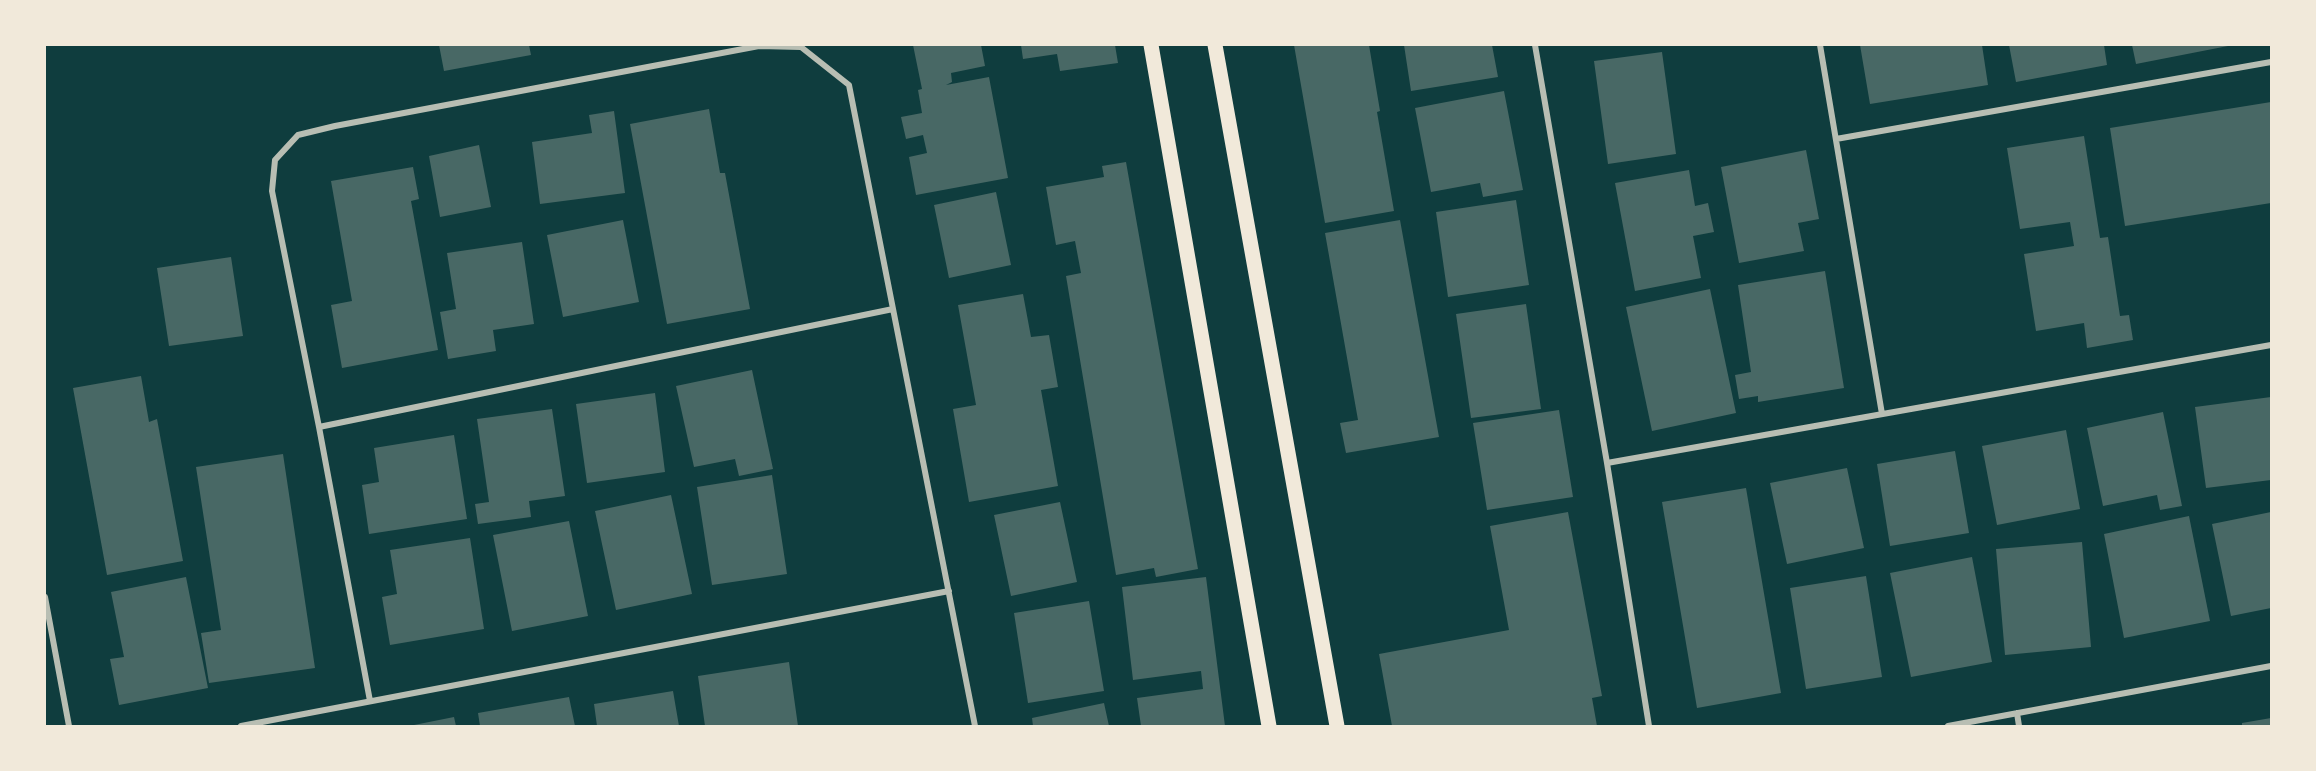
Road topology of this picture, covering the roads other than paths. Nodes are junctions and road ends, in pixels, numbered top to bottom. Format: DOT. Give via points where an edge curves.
graph roads {
  1 [pos="1151,45"];
  2 [pos="1215,45"];
  3 [pos="1535,45"];
  4 [pos="1821,45"];
  5 [pos="2271,62"];
  6 [pos="1836,139"];
  7 [pos="893,309"];
  8 [pos="2271,345"];
  9 [pos="1882,414"];
  10 [pos="319,427"];
  11 [pos="1607,463"];
  12 [pos="949,591"];
  13 [pos="45,597"];
  14 [pos="2271,666"];
  15 [pos="370,701"];
  16 [pos="2017,713"];
  17 [pos="69,726"];
  18 [pos="241,726"];
  19 [pos="975,726"];
  20 [pos="1269,726"];
  21 [pos="1337,726"];
  22 [pos="1649,726"];
  23 [pos="1948,726"];
  24 [pos="2019,726"];
  1 -- 20 [label="main road"];
  2 -- 21 [label="main road"];
  3 -- 11 [label="street"];
  4 -- 6 [label="street"];
  5 -- 6 [label="street"];
  6 -- 9 [label="street"];
  7 -- 10 [label="street"];
  7 -- 10 [label="street" via="849,85 801,47 759,46 335,126 298,135 275,160 272,191"];
  7 -- 12 [label="street"];
  8 -- 9 [label="street"];
  9 -- 11 [label="street"];
  10 -- 15 [label="street"];
  11 -- 22 [label="street"];
  12 -- 15 [label="street"];
  12 -- 19 [label="street"];
  13 -- 17 [label="street"];
  14 -- 16 [label="street"];
  15 -- 18 [label="street"];
  16 -- 23 [label="street"];
  16 -- 24 [label="street"];
}
